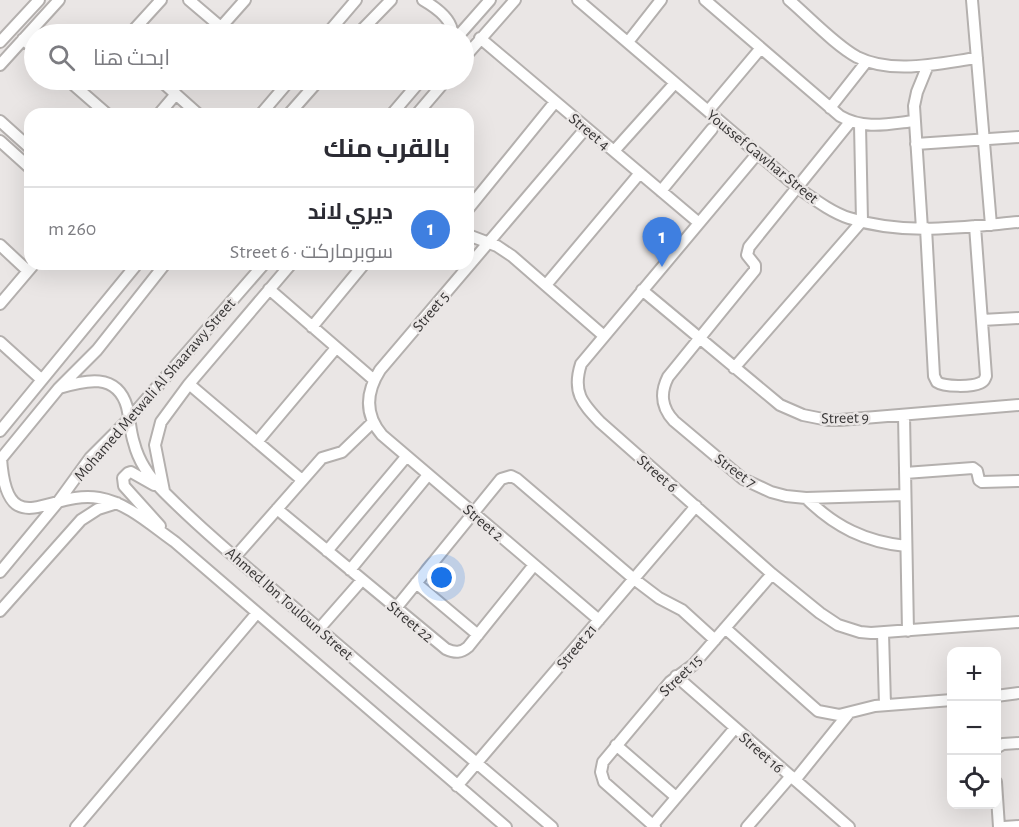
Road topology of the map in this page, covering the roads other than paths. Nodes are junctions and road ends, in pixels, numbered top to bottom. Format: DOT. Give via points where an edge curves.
graph roads {
  1 [pos="39,0"];
  2 [pos="59,0"];
  3 [pos="161,0"];
  4 [pos="189,0"];
  5 [pos="245,0"];
  6 [pos="356,0"];
  7 [pos="423,0"];
  8 [pos="490,0"];
  9 [pos="515,0"];
  10 [pos="578,0"];
  11 [pos="661,0"];
  12 [pos="705,0"];
  13 [pos="789,0"];
  14 [pos="972,0"];
  15 [pos="391,1"];
  16 [pos="37,24"];
  17 [pos="139,24"];
  18 [pos="217,24"];
  19 [pos="230,24"];
  20 [pos="336,24"];
  21 [pos="368,24"];
  22 [pos="450,24"];
  23 [pos="469,24"];
  24 [pos="480,38"];
  25 [pos="23,39"];
  26 [pos="0,42"];
  27 [pos="628,42"];
  28 [pos="474,46"];
  29 [pos="761,48"];
  30 [pos="977,58"];
  31 [pos="867,61"];
  32 [pos="0,65"];
  33 [pos="928,65"];
  34 [pos="675,82"];
  35 [pos="80,90"];
  36 [pos="171,90"];
  37 [pos="279,90"];
  38 [pos="310,90"];
  39 [pos="412,90"];
  40 [pos="437,90"];
  41 [pos="176,94"];
  42 [pos="555,102"];
  43 [pos="100,108"];
  44 [pos="164,108"];
  45 [pos="191,108"];
  46 [pos="266,108"];
  47 [pos="295,108"];
  48 [pos="397,108"];
  49 [pos="422,108"];
  50 [pos="830,108"];
  51 [pos="708,111"];
  52 [pos="0,121"];
  53 [pos="914,121"];
  54 [pos="855,123"];
  55 [pos="586,128"];
  56 [pos="711,129"];
  57 [pos="1019,137"];
  58 [pos="984,140"];
  59 [pos="0,141"];
  60 [pos="24,143"];
  61 [pos="916,144"];
  62 [pos="614,151"];
  63 [pos="757,154"];
  64 [pos="24,163"];
  65 [pos="640,174"];
  66 [pos="798,188"];
  67 [pos="661,191"];
  68 [pos="474,202"];
  69 [pos="862,221"];
  70 [pos="1019,222"];
  71 [pos="699,223"];
  72 [pos="991,225"];
  73 [pos="975,226"];
  74 [pos="924,229"];
  75 [pos="474,237"];
  76 [pos="488,242"];
  77 [pos="0,245"];
  78 [pos="474,259"];
  79 [pos="24,262"];
  80 [pos="28,270"];
  81 [pos="132,270"];
  82 [pos="160,270"];
  83 [pos="259,270"];
  84 [pos="286,270"];
  85 [pos="359,270"];
  86 [pos="464,270"];
  87 [pos="546,285"];
  88 [pos="269,290"];
  89 [pos="642,290"];
  90 [pos="0,304"];
  91 [pos="1019,318"];
  92 [pos="982,320"];
  93 [pos="312,327"];
  94 [pos="604,336"];
  95 [pos="699,339"];
  96 [pos="0,342"];
  97 [pos="336,348"];
  98 [pos="734,368"];
  99 [pos="42,380"];
  100 [pos="374,380"];
  101 [pos="189,384"];
  102 [pos="59,388"];
  103 [pos="1019,405"];
  104 [pos="904,415"];
  105 [pos="129,419"];
  106 [pos="373,422"];
  107 [pos="0,431"];
  108 [pos="257,442"];
  109 [pos="406,457"];
  110 [pos="1,459"];
  111 [pos="905,473"];
  112 [pos="428,475"];
  113 [pos="302,480"];
  114 [pos="1019,481"];
  115 [pos="164,492"];
  116 [pos="905,495"];
  117 [pos="806,498"];
  118 [pos="58,502"];
  119 [pos="117,503"];
  120 [pos="696,506"];
  121 [pos="277,509"];
  122 [pos="473,513"];
  123 [pos="175,542"];
  124 [pos="906,546"];
  125 [pos="327,551"];
  126 [pos="235,557"];
  127 [pos="534,565"];
  128 [pos="350,570"];
  129 [pos="0,572"];
  130 [pos="772,574"];
  131 [pos="634,579"];
  132 [pos="362,580"];
  133 [pos="417,583"];
  134 [pos="396,608"];
  135 [pos="0,611"];
  136 [pos="257,613"];
  137 [pos="599,620"];
  138 [pos="1019,622"];
  139 [pos="725,628"];
  140 [pos="319,629"];
  141 [pos="908,631"];
  142 [pos="883,633"];
  143 [pos="478,635"];
  144 [pos="715,640"];
  145 [pos="676,676"];
  146 [pos="1019,693"];
  147 [pos="1001,695"];
  148 [pos="947,699"];
  149 [pos="885,705"];
  150 [pos="849,713"];
  151 [pos="735,728"];
  152 [pos="1019,743"];
  153 [pos="1001,744"];
  154 [pos="616,745"];
  155 [pos="476,763"];
  156 [pos="793,778"];
  157 [pos="457,786"];
  158 [pos="676,797"];
  159 [pos="998,809"];
  160 [pos="654,826"];
  161 [pos="1019,826"];
  162 [pos="75,827"];
  163 [pos="506,827"];
  164 [pos="552,827"];
  165 [pos="747,827"];
  166 [pos="849,827"];
  167 [pos="999,827"];
  168 [pos="1004,827"];
  1 -- 26 [label="street"];
  2 -- 16 [label="street"];
  3 -- 17 [label="street"];
  4 -- 18 [label="street"];
  5 -- 19 [label="street"];
  6 -- 20 [label="street"];
  7 -- 22 [label="street"];
  8 -- 23 [label="street"];
  9 -- 24 [label="street"];
  10 -- 27 [label="street, Youssef Gawhar Street"];
  11 -- 27 [label="street"];
  12 -- 29 [label="street"];
  13 -- 31 [label="street" via="850,52"];
  14 -- 30 [label="street"];
  15 -- 21 [label="street"];
  24 -- 28 [label="street"];
  24 -- 42 [label="street, Street 4"];
  25 -- 32 [label="street"];
  27 -- 34 [label="street, Youssef Gawhar Street"];
  29 -- 50 [label="street"];
  29 -- 51 [label="street"];
  30 -- 33 [label="street"];
  30 -- 58 [label="street"];
  31 -- 33 [label="street"];
  31 -- 50 [label="street"];
  33 -- 53 [label="street" via="917,92"];
  34 -- 51 [label="street, Youssef Gawhar Street"];
  34 -- 62 [label="street"];
  35 -- 43 [label="street"];
  36 -- 41 [label="street"];
  37 -- 46 [label="street"];
  38 -- 47 [label="street"];
  39 -- 48 [label="street"];
  40 -- 49 [label="street"];
  41 -- 44 [label="street"];
  41 -- 45 [label="street"];
  42 -- 55 [label="street, Street 4"];
  42 -- 68 [label="street"];
  50 -- 54 [label="street"];
  51 -- 63 [label="street, Youssef Gawhar Street"];
  52 -- 60 [label="street"];
  53 -- 54 [label="street" via="869,126"];
  53 -- 61 [label="street"];
  54 -- 66 [label="street"];
  54 -- 69 [label="street"];
  55 -- 62 [label="street, Street 4"];
  55 -- 76 [label="street, Street 5"];
  56 -- 67 [label="street"];
  57 -- 58 [label="street"];
  58 -- 61 [label="street"];
  58 -- 72 [label="street"];
  59 -- 64 [label="street"];
  61 -- 74 [label="street"];
  62 -- 65 [label="street, Street 4"];
  63 -- 66 [label="street, Youssef Gawhar Street"];
  63 -- 71 [label="street, Street 6"];
  65 -- 67 [label="street, Street 4"];
  65 -- 87 [label="street"];
  66 -- 69 [label="street, Youssef Gawhar Street" via="834,211"];
  66 -- 95 [label="street, Street 7" via="747,249 748,258 755,265 753,272"];
  67 -- 71 [label="street, Street 4"];
  69 -- 74 [label="street, Youssef Gawhar Street"];
  69 -- 98 [label="street"];
  70 -- 72 [label="street, Youssef Gawhar Street"];
  71 -- 89 [label="street, Street 6"];
  72 -- 73 [label="street, Youssef Gawhar Street"];
  73 -- 74 [label="street, Youssef Gawhar Street"];
  73 -- 92 [label="street"];
  74 -- 92 [label="street" via="937,382 946,386 978,384 984,380"];
  75 -- 76 [label="street"];
  76 -- 78 [label="street, Street 5"];
  76 -- 87 [label="street" via="512,256"];
  77 -- 79 [label="street"];
  80 -- 90 [label="street"];
  81 -- 99 [label="street"];
  82 -- 102 [label="street" via="97,350"];
  83 -- 105 [label="street, Mohamed Metwali Al Shaarawy Street"];
  84 -- 88 [label="street"];
  85 -- 93 [label="street"];
  86 -- 100 [label="street, Street 5"];
  87 -- 94 [label="street"];
  88 -- 93 [label="street"];
  88 -- 101 [label="street"];
  89 -- 94 [label="street, Street 6"];
  89 -- 95 [label="street, Street 9"];
  91 -- 92 [label="street"];
  93 -- 97 [label="street"];
  94 -- 120 [label="street, Street 6" via="581,364 577,375 580,398 600,422"];
  95 -- 98 [label="street, Street 9"];
  95 -- 117 [label="street, Street 7" via="664,386 663,405 667,413 743,479 771,492"];
  96 -- 99 [label="street"];
  97 -- 100 [label="street"];
  97 -- 108 [label="street"];
  98 -- 104 [label="street, Street 9" via="770,398 803,415 840,420"];
  99 -- 107 [label="street"];
  100 -- 106 [label="street, Street 5" via="368,402"];
  101 -- 108 [label="street"];
  101 -- 115 [label="street" via="157,433 156,457"];
  102 -- 105 [label="street, Ahmed Ibn Touloun Street" via="93,380 111,386 124,400"];
  102 -- 110 [label="street"];
  103 -- 104 [label="street, Street 9"];
  104 -- 111 [label="street"];
  105 -- 115 [label="street, Ahmed Ibn Touloun Street" via="139,459"];
  105 -- 118 [label="street, Mohamed Metwali Al Shaarawy Street" via="90,458"];
  106 -- 109 [label="street, Street 2"];
  106 -- 113 [label="street" via="345,450 322,458"];
  108 -- 113 [label="street"];
  109 -- 112 [label="street, Street 2"];
  109 -- 125 [label="street"];
  110 -- 118 [label="street, Ahmed Ibn Touloun Street" via="10,498 34,509"];
  111 -- 114 [label="street" via="972,468 982,482"];
  111 -- 116 [label="street"];
  112 -- 122 [label="street, Street 2"];
  112 -- 128 [label="street"];
  113 -- 121 [label="street"];
  115 -- 123 [label="street" via="135,473 123,478 124,486"];
  115 -- 126 [label="street, Ahmed Ibn Touloun Street"];
  116 -- 117 [label="street, Street 7"];
  116 -- 124 [label="street"];
  117 -- 124 [label="street" via="851,532 869,540"];
  118 -- 119 [label="street, Ahmed Ibn Touloun Street" via="81,496"];
  118 -- 129 [label="street, Mohamed Metwali Al Shaarawy Street"];
  119 -- 123 [label="street, Ahmed Ibn Touloun Street"];
  119 -- 135 [label="street" via="81,520"];
  120 -- 130 [label="street, Street 6"];
  120 -- 131 [label="street, Street 21"];
  121 -- 125 [label="street, Street 22"];
  121 -- 126 [label="street"];
  122 -- 127 [label="street, Street 2"];
  122 -- 131 [label="street" via="501,479 514,477"];
  122 -- 133 [label="street"];
  123 -- 136 [label="street, Ahmed Ibn Touloun Street"];
  124 -- 141 [label="street"];
  125 -- 128 [label="street, Street 22"];
  126 -- 140 [label="street, Ahmed Ibn Touloun Street"];
  127 -- 137 [label="street, Street 2"];
  127 -- 143 [label="street, Street 22"];
  128 -- 132 [label="street, Street 22"];
  130 -- 139 [label="street, Street 15"];
  130 -- 142 [label="street, Street 6" via="838,625 860,632"];
  131 -- 137 [label="street, Street 21"];
  131 -- 144 [label="street" via="682,610"];
  132 -- 134 [label="street, Street 22"];
  132 -- 140 [label="street"];
  133 -- 134 [label="street"];
  133 -- 143 [label="street"];
  134 -- 143 [label="street, Street 22" via="452,652 464,651"];
  136 -- 157 [label="street, Ahmed Ibn Touloun Street"];
  136 -- 162 [label="street"];
  137 -- 155 [label="street, Street 21"];
  138 -- 141 [label="street, Street 6"];
  139 -- 144 [label="street, Street 15"];
  139 -- 150 [label="street" via="818,711"];
  140 -- 155 [label="street, Ahmed Ibn Touloun Street"];
  141 -- 142 [label="street, Street 6"];
  142 -- 149 [label="street"];
  144 -- 145 [label="street, Street 15" via="693,665"];
  145 -- 151 [label="street, Street 16"];
  145 -- 154 [label="street, Street 15"];
  146 -- 147 [label="street"];
  148 -- 149 [label="street"];
  149 -- 150 [label="street"];
  150 -- 156 [label="street"];
  151 -- 156 [label="street, Street 16"];
  151 -- 158 [label="street"];
  152 -- 153 [label="street"];
  154 -- 158 [label="street"];
  154 -- 160 [label="street, Street 15" via="603,762 604,782"];
  155 -- 157 [label="street, Street 21"];
  155 -- 164 [label="street, Ahmed Ibn Touloun Street"];
  156 -- 165 [label="street"];
  156 -- 166 [label="street, Street 16"];
  157 -- 163 [label="street, Ahmed Ibn Touloun Street"];
  158 -- 160 [label="street"];
  159 -- 167 [label="street"];
  161 -- 168 [label="street"];
}
